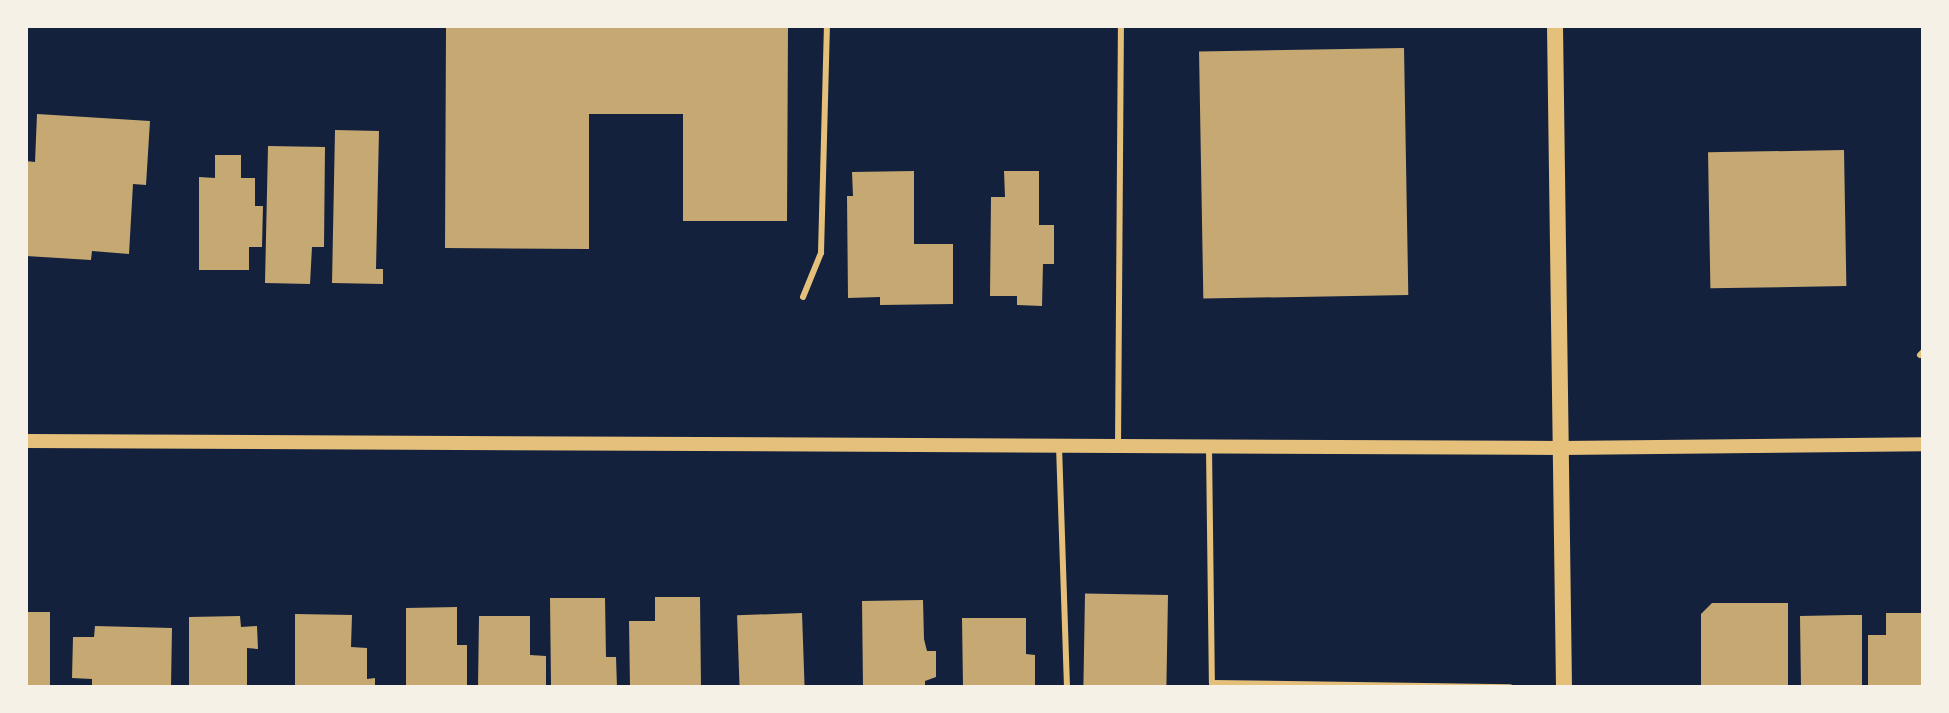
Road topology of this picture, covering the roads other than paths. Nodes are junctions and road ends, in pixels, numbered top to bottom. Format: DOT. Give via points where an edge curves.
graph roads {
  1 [pos="827,26"];
  2 [pos="1121,26"];
  3 [pos="1555,26"];
  4 [pos="803,297"];
  5 [pos="26,441"];
  6 [pos="1923,444"];
  7 [pos="1059,446"];
  8 [pos="1118,446"];
  9 [pos="1209,447"];
  10 [pos="1561,448"];
  11 [pos="1067,687"];
  12 [pos="1510,687"];
  13 [pos="1564,687"];
  1 -- 4 [label="lane" via="821,253"];
  2 -- 8 [label="lane"];
  3 -- 10 [label="main road"];
  5 -- 7 [label="street"];
  6 -- 10 [label="street"];
  7 -- 8 [label="street"];
  7 -- 11 [label="lane"];
  8 -- 9 [label="street"];
  9 -- 10 [label="street"];
  9 -- 12 [label="lane" via="1212,683"];
  10 -- 13 [label="main road"];
}
